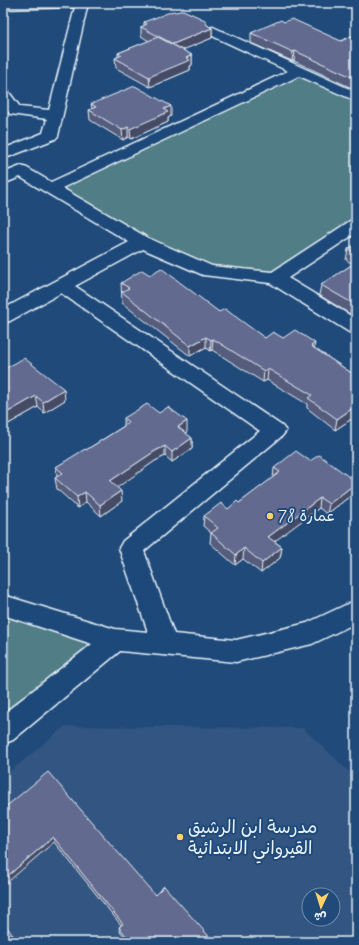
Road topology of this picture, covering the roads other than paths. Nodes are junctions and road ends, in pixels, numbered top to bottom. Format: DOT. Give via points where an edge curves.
graph roads {
  1 [pos="77,3"];
  2 [pos="82,3"];
  3 [pos="3,5"];
  4 [pos="213,31"];
  5 [pos="299,71"];
  6 [pos="3,94"];
  7 [pos="356,97"];
  8 [pos="55,115"];
  9 [pos="3,154"];
  10 [pos="3,179"];
  11 [pos="50,188"];
  12 [pos="356,225"];
  13 [pos="142,242"];
  14 [pos="275,278"];
  15 [pos="62,284"];
  16 [pos="3,317"];
  17 [pos="356,328"];
  18 [pos="3,605"];
  19 [pos="356,611"];
  20 [pos="115,640"];
  21 [pos="165,644"];
  22 [pos="3,731"];
  1 -- 3 [label="street"];
  2 -- 8 [label="street"];
  4 -- 5 [label="street"];
  5 -- 7 [label="street"];
  5 -- 11 [label="street"];
  6 -- 8 [label="street" via="15,111"];
  8 -- 9 [label="street" via="50,136"];
  10 -- 11 [label="street" via="21,171"];
  11 -- 13 [label="street"];
  12 -- 14 [label="street"];
  13 -- 14 [label="street" via="209,272"];
  13 -- 15 [label="street"];
  14 -- 17 [label="street"];
  15 -- 16 [label="street"];
  15 -- 21 [label="street" via="274,431 131,548"];
  18 -- 20 [label="street"];
  19 -- 21 [label="street" via="312,633 236,651"];
  20 -- 21 [label="street"];
  20 -- 22 [label="street"];
}
